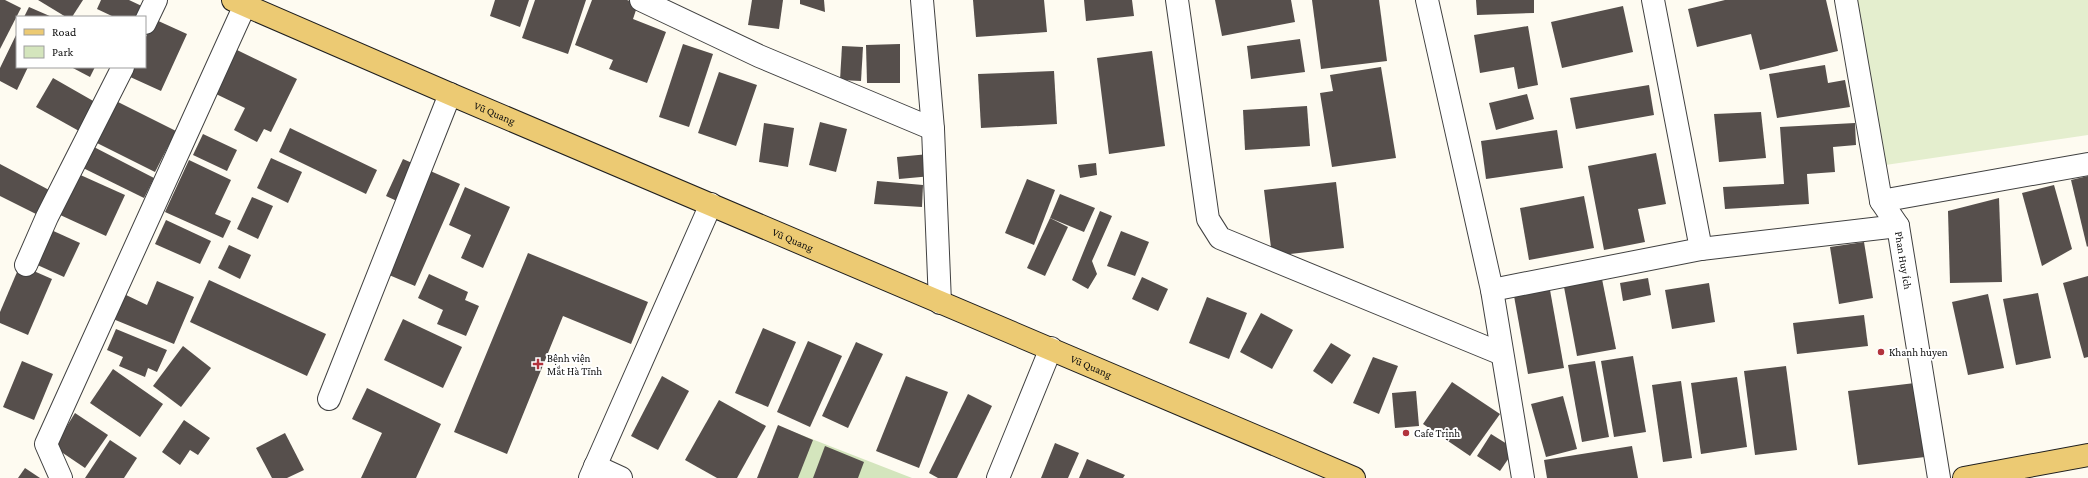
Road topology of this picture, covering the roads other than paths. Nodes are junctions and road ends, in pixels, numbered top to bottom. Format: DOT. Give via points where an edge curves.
graph roads {
  1 [pos="156,0"];
  2 [pos="641,0"];
  3 [pos="922,0"];
  4 [pos="1177,0"];
  5 [pos="1427,0"];
  6 [pos="1653,0"];
  7 [pos="1846,0"];
  8 [pos="239,2"];
  9 [pos="146,21"];
  10 [pos="122,68"];
  11 [pos="450,94"];
  12 [pos="933,129"];
  13 [pos="2088,164"];
  14 [pos="1882,201"];
  15 [pos="711,204"];
  16 [pos="1898,226"];
  17 [pos="1701,249"];
  18 [pos="26,265"];
  19 [pos="1492,290"];
  20 [pos="940,303"];
  21 [pos="1051,348"];
  22 [pos="1502,354"];
  23 [pos="329,399"];
  24 [pos="2088,455"];
  25 [pos="593,472"];
  26 [pos="61,478"];
  27 [pos="621,478"];
  28 [pos="998,478"];
  29 [pos="1354,478"];
  30 [pos="1523,478"];
  31 [pos="1939,478"];
  32 [pos="1964,478"];
  1 -- 9 [label="street"];
  2 -- 12 [label="street" via="759,56"];
  3 -- 12 [label="street"];
  4 -- 22 [label="street" via="1208,219 1220,238"];
  5 -- 19 [label="street"];
  6 -- 17 [label="street"];
  7 -- 14 [label="street, Phan Huy Ích"];
  8 -- 11 [label="main road, Vũ Quang"];
  8 -- 26 [label="street" via="46,444"];
  10 -- 18 [label="street" via="46,217"];
  11 -- 15 [label="main road, Vũ Quang"];
  11 -- 23 [label="street"];
  12 -- 20 [label="street"];
  13 -- 14 [label="street"];
  14 -- 16 [label="street, Phan Huy Ích"];
  15 -- 20 [label="main road, Vũ Quang"];
  15 -- 25 [label="street"];
  16 -- 17 [label="street"];
  16 -- 31 [label="street, Phan Huy Ích"];
  17 -- 19 [label="street"];
  19 -- 22 [label="street"];
  20 -- 21 [label="main road, Vũ Quang"];
  21 -- 28 [label="street"];
  21 -- 29 [label="main road, Vũ Quang"];
  22 -- 30 [label="street"];
  24 -- 32 [label="main road"];
  25 -- 27 [label="street"];
}
